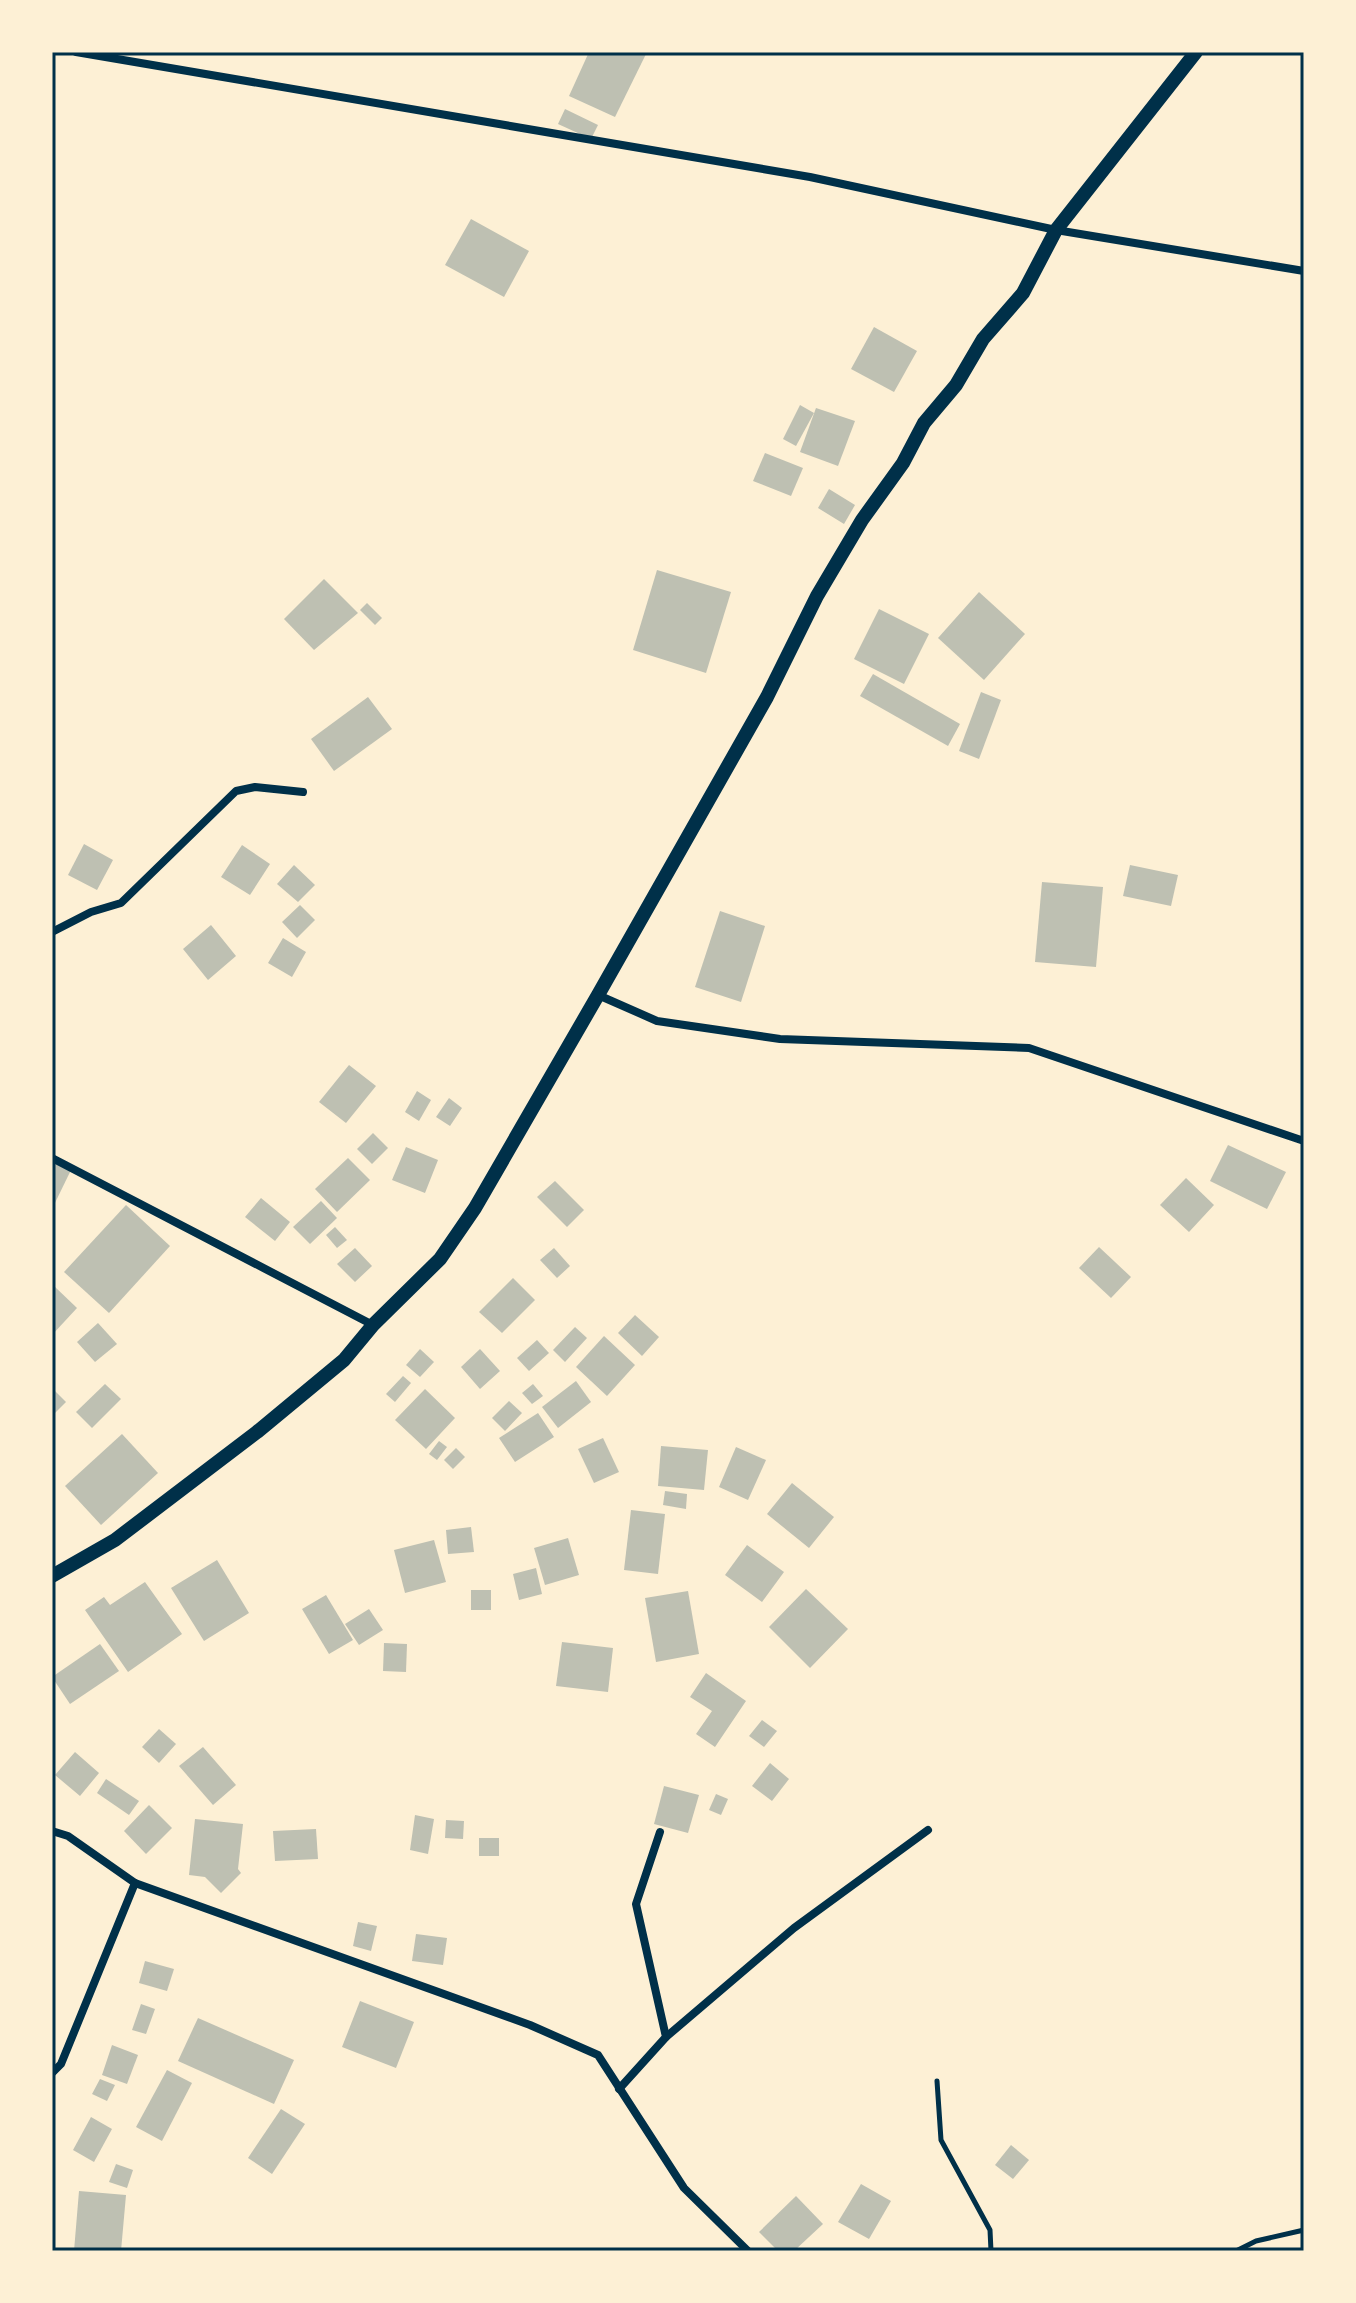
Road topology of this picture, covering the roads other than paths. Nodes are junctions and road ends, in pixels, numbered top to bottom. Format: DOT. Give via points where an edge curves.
graph roads {
  1 [pos="76,52"];
  2 [pos="1196,52"];
  3 [pos="1056,230"];
  4 [pos="1304,271"];
  5 [pos="303,792"];
  6 [pos="52,932"];
  7 [pos="598,995"];
  8 [pos="1304,1141"];
  9 [pos="52,1158"];
  10 [pos="373,1325"];
  11 [pos="52,1576"];
  12 [pos="928,1830"];
  13 [pos="52,1831"];
  14 [pos="660,1832"];
  15 [pos="135,1883"];
  16 [pos="666,2037"];
  17 [pos="52,2073"];
  18 [pos="619,2089"];
  19 [pos="748,2251"];
  1 -- 3 [label="street" via="810,177"];
  2 -- 3 [label="street"];
  3 -- 4 [label="street"];
  3 -- 7 [label="street" via="1023,293 983,339 862,520"];
  5 -- 6 [label="street" via="255,787 236,791 121,903"];
  7 -- 8 [label="street" via="657,1021 780,1039 1029,1048"];
  7 -- 10 [label="street" via="475,1208 440,1259"];
  9 -- 10 [label="street"];
  10 -- 11 [label="street" via="344,1360 257,1432 115,1540"];
  12 -- 16 [label="street" via="794,1928"];
  13 -- 15 [label="street" via="68,1836"];
  14 -- 16 [label="street" via="636,1904"];
  15 -- 17 [label="street" via="61,2064"];
  15 -- 18 [label="street" via="530,2025 598,2055"];
  16 -- 18 [label="street"];
  18 -- 19 [label="street" via="684,2188"];
}
